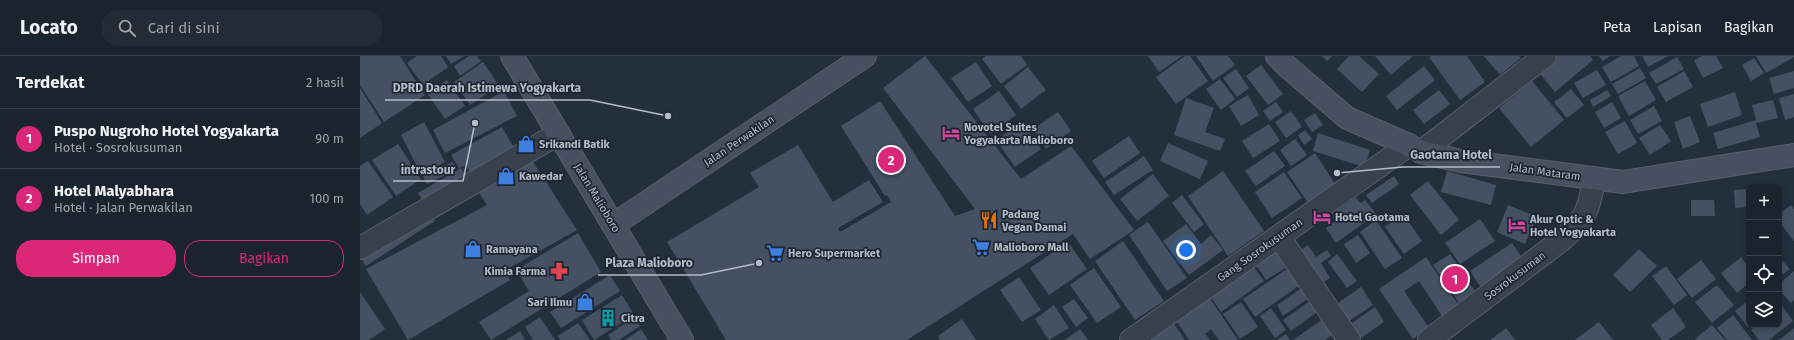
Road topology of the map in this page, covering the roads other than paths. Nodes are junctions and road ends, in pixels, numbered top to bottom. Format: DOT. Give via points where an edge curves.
graph roads {
  1 [pos="512,56"];
  2 [pos="865,56"];
  3 [pos="1277,56"];
  4 [pos="1545,56"];
  5 [pos="558,134"];
  6 [pos="1415,149"];
  7 [pos="1794,155"];
  8 [pos="1594,179"];
  9 [pos="613,225"];
  10 [pos="1279,236"];
  11 [pos="360,248"];
  12 [pos="682,340"];
  13 [pos="1131,340"];
  14 [pos="1349,340"];
  15 [pos="1429,340"];
  1 -- 5 [label="main road, Jalan Malioboro"];
  2 -- 9 [label="main road, Jalan Perwakilan"];
  3 -- 6 [label="main road, Jalan Mataram" via="1347,118"];
  4 -- 6 [label="street, Gang Sosrokusuman"];
  5 -- 9 [label="main road, Jalan Malioboro"];
  5 -- 11 [label="street"];
  6 -- 8 [label="main road, Jalan Mataram" via="1461,161"];
  6 -- 10 [label="street, Gang Sosrokusuman"];
  7 -- 8 [label="main road, Jalan Mataram" via="1623,182"];
  8 -- 15 [label="street, Sosrokusuman" via="1589,208 1584,218 1563,240"];
  9 -- 12 [label="main road, Jalan Malioboro"];
  10 -- 13 [label="street, Gang Sosrokusuman"];
  10 -- 14 [label="street"];
}
